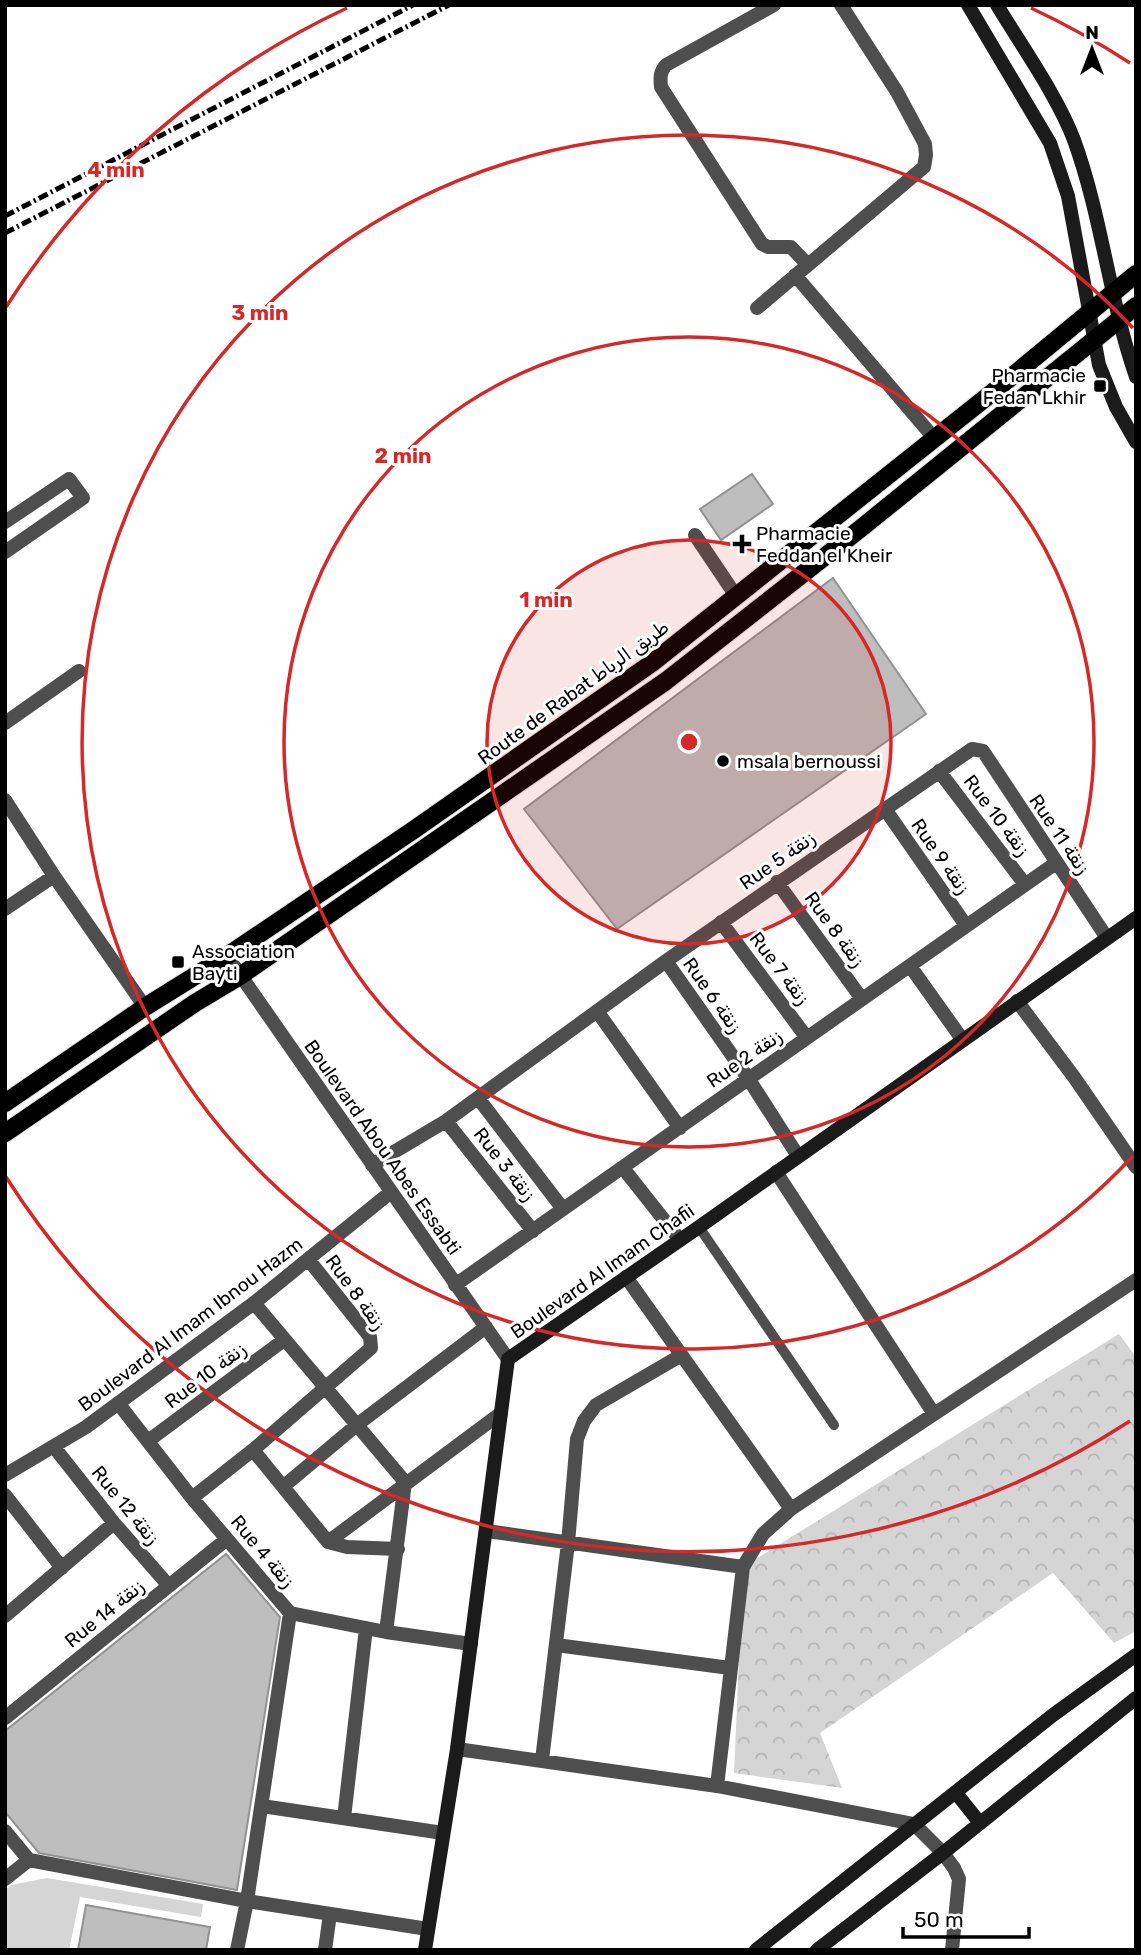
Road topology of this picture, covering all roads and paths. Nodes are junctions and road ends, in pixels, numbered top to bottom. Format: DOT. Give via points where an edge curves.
graph roads {
  1 [pos="774,5"];
  2 [pos="841,5"];
  3 [pos="968,5"];
  4 [pos="997,5"];
  5 [pos="807,264"];
  6 [pos="1136,274"];
  7 [pos="794,275"];
  8 [pos="1112,293"];
  9 [pos="1136,306"];
  10 [pos="757,308"];
  11 [pos="1088,312"];
  12 [pos="1118,320"];
  13 [pos="1094,341"];
  14 [pos="1136,377"];
  15 [pos="934,438"];
  16 [pos="1136,442"];
  17 [pos="5,522"];
  18 [pos="695,535"];
  19 [pos="5,552"];
  20 [pos="736,596"];
  21 [pos="79,671"];
  22 [pos="5,723"];
  23 [pos="983,751"];
  24 [pos="939,771"];
  25 [pos="5,800"];
  26 [pos="885,809"];
  27 [pos="1056,863"];
  28 [pos="54,876"];
  29 [pos="777,882"];
  30 [pos="1024,883"];
  31 [pos="5,909"];
  32 [pos="1136,918"];
  33 [pos="721,922"];
  34 [pos="965,924"];
  35 [pos="1107,938"];
  36 [pos="227,956"];
  37 [pos="666,961"];
  38 [pos="911,966"];
  39 [pos="240,976"];
  40 [pos="862,999"];
  41 [pos="1017,1001"];
  42 [pos="145,1007"];
  43 [pos="597,1011"];
  44 [pos="807,1038"];
  45 [pos="962,1039"];
  46 [pos="748,1078"];
  47 [pos="478,1098"];
  48 [pos="5,1103"];
  49 [pos="446,1121"];
  50 [pos="680,1128"];
  51 [pos="5,1133"];
  52 [pos="798,1156"];
  53 [pos="372,1165"];
  54 [pos="1136,1167"];
  55 [pos="623,1168"];
  56 [pos="776,1172"];
  57 [pos="391,1192"];
  58 [pos="563,1209"];
  59 [pos="699,1227"];
  60 [pos="533,1231"];
  61 [pos="680,1240"];
  62 [pos="308,1259"];
  63 [pos="626,1277"];
  64 [pos="1136,1280"];
  65 [pos="455,1285"];
  66 [pos="254,1303"];
  67 [pos="486,1327"];
  68 [pos="284,1340"];
  69 [pos="680,1356"];
  70 [pos="508,1359"];
  71 [pos="324,1388"];
  72 [pos="118,1403"];
  73 [pos="501,1413"];
  74 [pos="934,1414"];
  75 [pos="358,1424"];
  76 [pos="834,1425"];
  77 [pos="148,1441"];
  78 [pos="54,1447"];
  79 [pos="253,1450"];
  80 [pos="5,1475"];
  81 [pos="405,1482"];
  82 [pos="284,1486"];
  83 [pos="5,1495"];
  84 [pos="192,1498"];
  85 [pos="790,1509"];
  86 [pos="114,1524"];
  87 [pos="486,1531"];
  88 [pos="227,1539"];
  89 [pos="328,1542"];
  90 [pos="568,1543"];
  91 [pos="398,1549"];
  92 [pos="62,1567"];
  93 [pos="743,1567"];
  94 [pos="169,1586"];
  95 [pos="290,1613"];
  96 [pos="5,1616"];
  97 [pos="366,1628"];
  98 [pos="386,1632"];
  99 [pos="471,1644"];
  100 [pos="556,1645"];
  101 [pos="1136,1655"];
  102 [pos="730,1668"];
  103 [pos="5,1698"];
  104 [pos="1136,1698"];
  105 [pos="10,1714"];
  106 [pos="457,1749"];
  107 [pos="542,1760"];
  108 [pos="717,1786"];
  109 [pos="956,1793"];
  110 [pos="262,1806"];
  111 [pos="344,1818"];
  112 [pos="914,1824"];
  113 [pos="980,1824"];
  114 [pos="5,1831"];
  115 [pos="443,1833"];
  116 [pos="943,1853"];
  117 [pos="29,1860"];
  118 [pos="5,1880"];
  119 [pos="247,1901"];
  120 [pos="330,1914"];
  121 [pos="428,1929"];
  122 [pos="237,1950"];
  123 [pos="325,1950"];
  124 [pos="425,1950"];
  125 [pos="756,1950"];
  126 [pos="817,1950"];
  127 [pos="952,1950"];
  1 -- 5 [label="street" via="666,65 661,71 661,87 762,244 792,247"];
  2 -- 5 [label="street" via="897,92 925,144 926,155 924,167"];
  3 -- 11 [label="street" via="1050,143 1068,196"];
  4 -- 8 [label="street" via="1072,136 1088,181"];
  5 -- 7 [label="street"];
  6 -- 8 [label="main road, Route de Rabat طريق الرباط"];
  7 -- 10 [label="street"];
  7 -- 15 [label="street"];
  8 -- 11 [label="main road, Route de Rabat طريق الرباط"];
  8 -- 12 [label="street"];
  9 -- 12 [label="main road"];
  11 -- 13 [label="street"];
  11 -- 15 [label="main road, Route de Rabat طريق الرباط"];
  12 -- 13 [label="main road"];
  12 -- 14 [label="street"];
  13 -- 16 [label="street" via="1116,407"];
  13 -- 39 [label="main road" via="666,681"];
  15 -- 20 [label="main road, Route de Rabat طريق الرباط"];
  17 -- 19 [label="street" via="69,479 83,498"];
  18 -- 20 [label="street"];
  20 -- 36 [label="main road, Route de Rabat طريق الرباط" via="652,663"];
  21 -- 22 [label="street"];
  23 -- 24 [label="street, Rue 5 زنقة" via="972,749"];
  23 -- 27 [label="street, Rue 11 زنقة"];
  24 -- 26 [label="street, Rue 5 زنقة"];
  24 -- 30 [label="street, Rue 10 زنقة"];
  25 -- 28 [label="street"];
  26 -- 29 [label="street, Rue 5 زنقة"];
  26 -- 34 [label="street, Rue 9 زنقة"];
  27 -- 30 [label="street, Rue 2 زنقة"];
  27 -- 35 [label="street, Rue 11 زنقة"];
  28 -- 31 [label="street"];
  28 -- 42 [label="street"];
  29 -- 33 [label="street, Rue 5 زنقة"];
  29 -- 40 [label="street, Rue 8 زنقة"];
  30 -- 34 [label="street, Rue 2 زنقة"];
  32 -- 35 [label="street, Boulevard Al Imam Chafii"];
  33 -- 37 [label="street, Rue 5 زنقة"];
  33 -- 44 [label="street, Rue 7 زنقة"];
  34 -- 38 [label="street, Rue 2 زنقة"];
  35 -- 41 [label="street, Boulevard Al Imam Chafii"];
  36 -- 39 [label="street, Boulevard Abou Abes Essabti"];
  36 -- 42 [label="main road, Route de Rabat طريق الرباط"];
  37 -- 43 [label="street, Rue 5 زنقة"];
  37 -- 46 [label="street, Rue 6 زنقة"];
  38 -- 40 [label="street, Rue 2 زنقة"];
  38 -- 45 [label="street"];
  39 -- 51 [label="main road"];
  39 -- 53 [label="street, Boulevard Abou Abes Essabti"];
  40 -- 44 [label="street, Rue 2 زنقة"];
  41 -- 45 [label="street, Boulevard Al Imam Chafii"];
  41 -- 54 [label="street"];
  42 -- 48 [label="main road, Route de Rabat طريق الرباط"];
  43 -- 47 [label="street, Rue 5 زنقة"];
  43 -- 50 [label="street"];
  44 -- 46 [label="street, Rue 2 زنقة"];
  45 -- 52 [label="street, Boulevard Al Imam Chafii"];
  46 -- 50 [label="street, Rue 2 زنقة"];
  46 -- 52 [label="street, Rue 6 زنقة"];
  47 -- 49 [label="street, Rue 5 زنقة"];
  47 -- 58 [label="street"];
  49 -- 53 [label="street, Rue 5 زنقة"];
  49 -- 60 [label="street, Rue 3 زنقة"];
  50 -- 55 [label="street, Rue 2 زنقة"];
  52 -- 56 [label="street, Boulevard Al Imam Chafii"];
  53 -- 57 [label="street, Boulevard Abou Abes Essabti"];
  55 -- 58 [label="street, Rue 2 زنقة"];
  55 -- 61 [label="street"];
  56 -- 59 [label="street, Boulevard Al Imam Chafii"];
  56 -- 74 [label="street"];
  57 -- 62 [label="street, Boulevard Al Imam Ibnou Hazm"];
  57 -- 65 [label="street, Boulevard Abou Abes Essabti"];
  58 -- 60 [label="street, Rue 2 زنقة"];
  59 -- 61 [label="street, Boulevard Al Imam Chafii"];
  59 -- 76 [label="lane"];
  60 -- 65 [label="street, Rue 2 زنقة"];
  61 -- 63 [label="street, Boulevard Al Imam Chafii"];
  62 -- 66 [label="street, Boulevard Al Imam Ibnou Hazm"];
  62 -- 71 [label="street, Rue 8 زنقة" via="370,1337 372,1348"];
  63 -- 69 [label="street"];
  63 -- 70 [label="street, Boulevard Al Imam Chafii"];
  64 -- 74 [label="street"];
  65 -- 67 [label="street, Boulevard Abou Abes Essabti"];
  66 -- 68 [label="street"];
  66 -- 72 [label="street, Boulevard Al Imam Ibnou Hazm"];
  67 -- 70 [label="street, Boulevard Abou Abes Essabti"];
  67 -- 75 [label="street"];
  68 -- 71 [label="street"];
  68 -- 77 [label="street, Rue 10 زنقة"];
  69 -- 85 [label="street"];
  69 -- 90 [label="street" via="596,1405 584,1421 577,1439"];
  70 -- 73 [label="street, Boulevard Al Imam Chafii"];
  71 -- 75 [label="street"];
  71 -- 79 [label="street"];
  72 -- 77 [label="street, Rue 4 زنقة"];
  72 -- 78 [label="street, Boulevard Al Imam Ibnou Hazm"];
  73 -- 81 [label="street"];
  73 -- 87 [label="street, Boulevard Al Imam Chafii"];
  74 -- 85 [label="street"];
  75 -- 81 [label="street"];
  75 -- 82 [label="street"];
  77 -- 84 [label="street, Rue 4 زنقة"];
  78 -- 80 [label="street, Boulevard Al Imam Ibnou Hazm"];
  78 -- 86 [label="street, Rue 12 زنقة"];
  79 -- 82 [label="street"];
  79 -- 84 [label="street"];
  81 -- 89 [label="street"];
  81 -- 91 [label="street"];
  82 -- 89 [label="street"];
  83 -- 92 [label="street"];
  84 -- 88 [label="street, Rue 4 زنقة"];
  85 -- 93 [label="street" via="763,1534"];
  86 -- 92 [label="street"];
  86 -- 94 [label="street, Rue 12 زنقة"];
  87 -- 90 [label="street"];
  87 -- 99 [label="street, Boulevard Al Imam Chafii"];
  88 -- 94 [label="street, Rue 14 زنقة"];
  88 -- 95 [label="street, Rue 4 زنقة"];
  89 -- 91 [label="street"];
  90 -- 93 [label="street"];
  90 -- 100 [label="street"];
  91 -- 98 [label="street"];
  92 -- 96 [label="street"];
  93 -- 102 [label="street"];
  94 -- 105 [label="street, Rue 14 زنقة"];
  95 -- 97 [label="street, Rue 4 زنقة"];
  95 -- 110 [label="street"];
  97 -- 98 [label="street, Rue 4 زنقة"];
  97 -- 111 [label="street"];
  98 -- 99 [label="street, Rue 4 زنقة"];
  99 -- 106 [label="street, Boulevard Al Imam Chafii"];
  100 -- 102 [label="street"];
  100 -- 107 [label="street"];
  101 -- 109 [label="street"];
  102 -- 108 [label="street"];
  103 -- 105 [label="street"];
  104 -- 113 [label="street"];
  106 -- 107 [label="street"];
  106 -- 115 [label="street, Boulevard Al Imam Chafii"];
  107 -- 108 [label="street"];
  108 -- 112 [label="street"];
  109 -- 112 [label="street"];
  109 -- 113 [label="street"];
  110 -- 111 [label="street"];
  110 -- 119 [label="street"];
  111 -- 115 [label="street"];
  112 -- 116 [label="street"];
  112 -- 125 [label="street"];
  113 -- 116 [label="street"];
  114 -- 117 [label="street"];
  115 -- 121 [label="street, Boulevard Al Imam Chafii"];
  116 -- 126 [label="street"];
  116 -- 127 [label="street" via="959,1879"];
  117 -- 118 [label="street"];
  117 -- 119 [label="street"];
  119 -- 120 [label="street"];
  119 -- 122 [label="street"];
  120 -- 121 [label="street"];
  120 -- 123 [label="street"];
  121 -- 124 [label="street, Boulevard Al Imam Chafii"];
}
